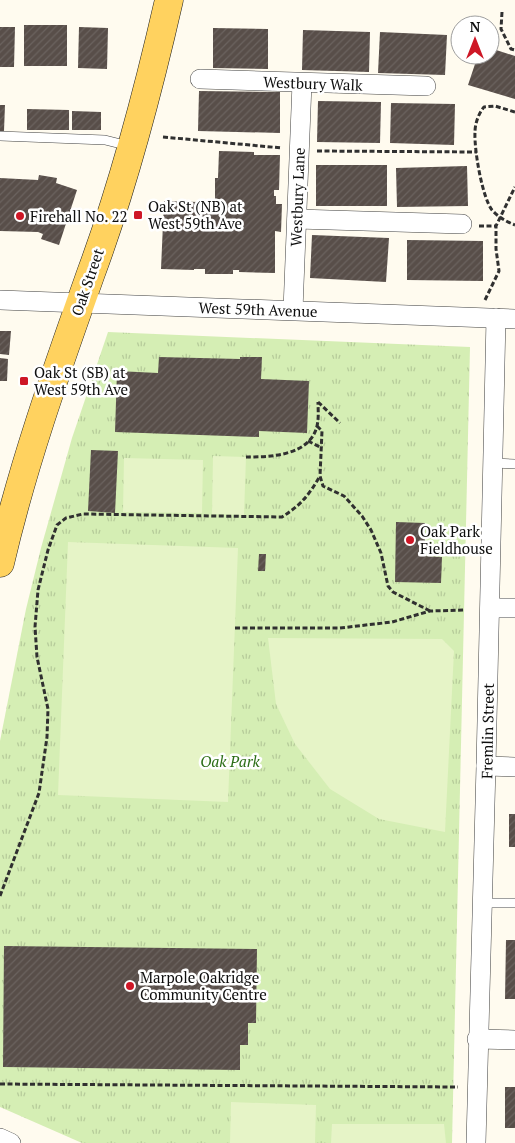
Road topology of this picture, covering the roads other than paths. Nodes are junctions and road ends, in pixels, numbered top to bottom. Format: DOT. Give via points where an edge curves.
graph roads {
  1 [pos="169,0"];
  2 [pos="200,79"];
  3 [pos="302,83"];
  4 [pos="426,86"];
  5 [pos="0,136"];
  6 [pos="132,147"];
  7 [pos="297,219"];
  8 [pos="462,224"];
  9 [pos="0,300"];
  10 [pos="81,303"];
  11 [pos="293,310"];
  12 [pos="496,318"];
  13 [pos="515,319"];
  14 [pos="493,463"];
  15 [pos="515,464"];
  16 [pos="0,563"];
  17 [pos="490,608"];
  18 [pos="515,608"];
  19 [pos="486,766"];
  20 [pos="515,767"];
  21 [pos="482,903"];
  22 [pos="515,903"];
  23 [pos="477,1039"];
  24 [pos="515,1040"];
  25 [pos="0,1138"];
  26 [pos="11,1143"];
  27 [pos="476,1143"];
  1 -- 6 [label="main road, Oak Street"];
  2 -- 3 [label="street, Westbury Walk"];
  3 -- 4 [label="street, Westbury Walk"];
  3 -- 7 [label="street, Westbury Lane"];
  5 -- 6 [label="lane" via="105,140"];
  6 -- 10 [label="main road, Oak Street"];
  7 -- 8 [label="street"];
  7 -- 11 [label="street, Westbury Lane"];
  9 -- 10 [label="street, West 59th Avenue"];
  10 -- 11 [label="street, West 59th Avenue"];
  10 -- 16 [label="main road, Oak Street" via="29,454"];
  11 -- 12 [label="street, West 59th Avenue"];
  12 -- 13 [label="street, West 59th Avenue"];
  12 -- 14 [label="street, Fremlin Street"];
  14 -- 15 [label="lane"];
  14 -- 17 [label="street, Fremlin Street"];
  17 -- 18 [label="street"];
  17 -- 19 [label="street, Fremlin Street"];
  19 -- 20 [label="street"];
  19 -- 21 [label="street, Fremlin Street"];
  21 -- 22 [label="lane"];
  21 -- 23 [label="street, Fremlin Street"];
  23 -- 24 [label="street"];
  23 -- 27 [label="street, Fremlin Street"];
  25 -- 26 [label="street"];
}
